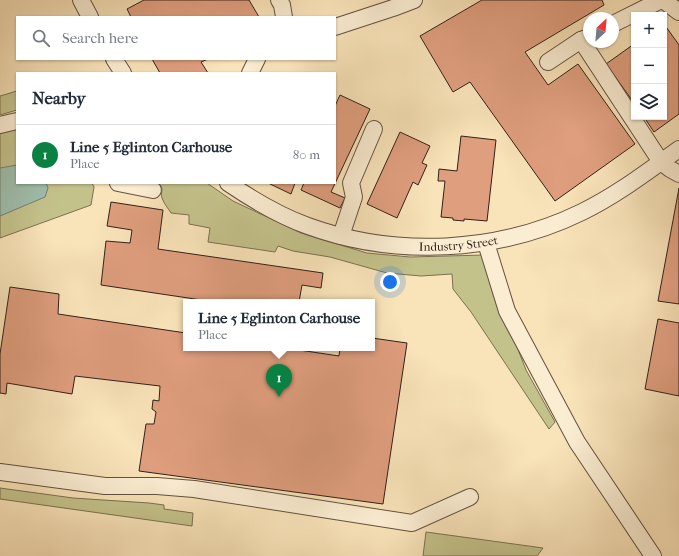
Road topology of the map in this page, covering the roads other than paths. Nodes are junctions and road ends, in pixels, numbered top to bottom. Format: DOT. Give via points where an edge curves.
graph roads {
  1 [pos="81,0"];
  2 [pos="279,0"];
  3 [pos="414,0"];
  4 [pos="662,0"];
  5 [pos="679,12"];
  6 [pos="89,16"];
  7 [pos="284,16"];
  8 [pos="619,21"];
  9 [pos="336,27"];
  10 [pos="583,39"];
  11 [pos="591,48"];
  12 [pos="115,60"];
  13 [pos="256,60"];
  14 [pos="548,62"];
  15 [pos="122,72"];
  16 [pos="250,72"];
  17 [pos="16,120"];
  18 [pos="0,125"];
  19 [pos="374,129"];
  20 [pos="679,149"];
  21 [pos="661,162"];
  22 [pos="679,174"];
  23 [pos="123,184"];
  24 [pos="229,184"];
  25 [pos="153,190"];
  26 [pos="341,236"];
  27 [pos="486,243"];
  28 [pos="0,472"];
  29 [pos="470,497"];
  30 [pos="653,556"];
  1 -- 6 [label="street"];
  2 -- 7 [label="street"];
  3 -- 9 [label="street"];
  4 -- 5 [label="street"];
  4 -- 8 [label="street"];
  10 -- 14 [label="street"];
  11 -- 21 [label="street"];
  12 -- 15 [label="street"];
  13 -- 16 [label="street"];
  17 -- 18 [label="street"];
  19 -- 26 [label="street" via="351,183 354,197"];
  20 -- 21 [label="street, Industry Street"];
  21 -- 22 [label="street"];
  21 -- 27 [label="street, Industry Street" via="613,195 582,212 541,228"];
  23 -- 25 [label="street"];
  24 -- 26 [label="street, Industry Street" via="250,198 307,226"];
  26 -- 27 [label="street, Industry Street" via="415,246 445,247"];
  27 -- 30 [label="street" via="507,311 578,442"];
  28 -- 29 [label="street" via="105,486 194,489 412,523"];
}
